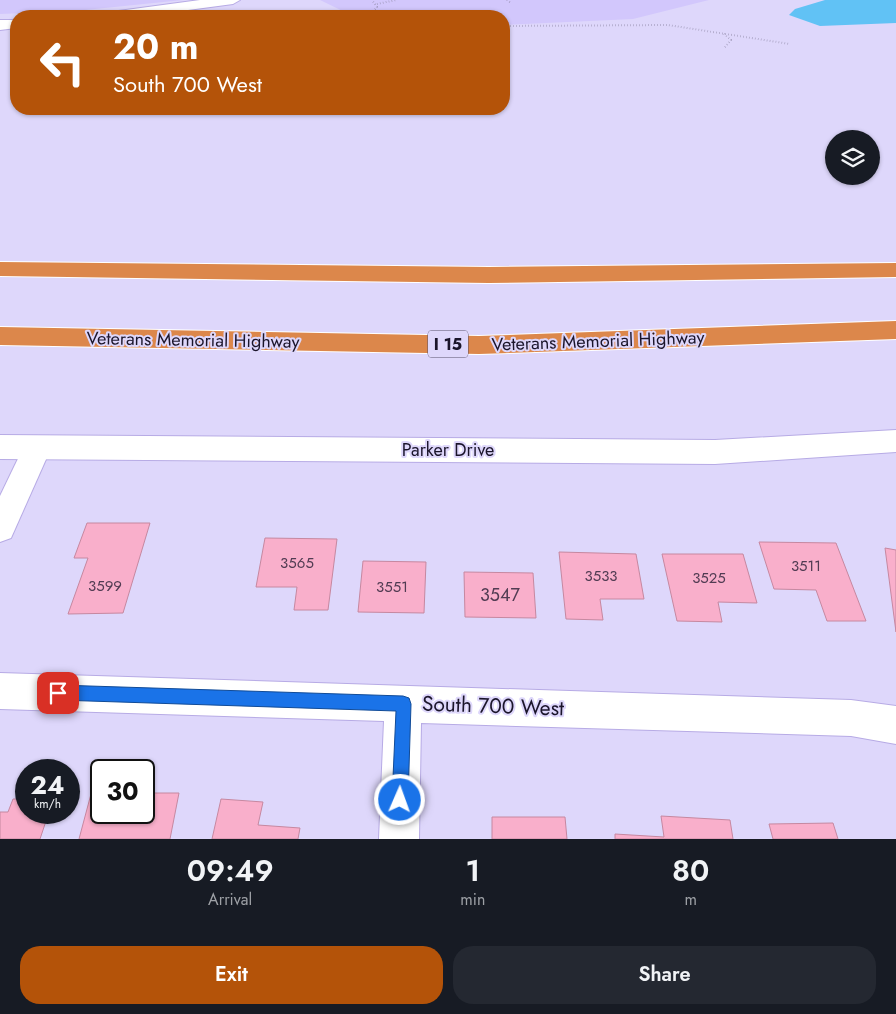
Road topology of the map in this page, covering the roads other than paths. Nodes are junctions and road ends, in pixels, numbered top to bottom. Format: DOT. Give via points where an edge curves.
graph roads {
  1 [pos="233,0"];
  2 [pos="157,10"];
  3 [pos="0,269"];
  4 [pos="896,270"];
  5 [pos="896,330"];
  6 [pos="0,336"];
  7 [pos="896,440"];
  8 [pos="0,447"];
  9 [pos="37,448"];
  10 [pos="0,528"];
  11 [pos="0,691"];
  12 [pos="403,704"];
  13 [pos="896,725"];
  14 [pos="399,839"];
  1 -- 2 [label="street"];
  3 -- 4 [label="highway" via="488,275"];
  5 -- 6 [label="highway, Veterans Memorial Highway / I 15" via="479,345"];
  7 -- 9 [label="street, Parker Drive" via="715,452"];
  8 -- 9 [label="street, Parker Drive"];
  9 -- 10 [label="street"];
  11 -- 12 [label="street, South 700 West"];
  12 -- 13 [label="street, South 700 West" via="851,718"];
  12 -- 14 [label="street"];
}
